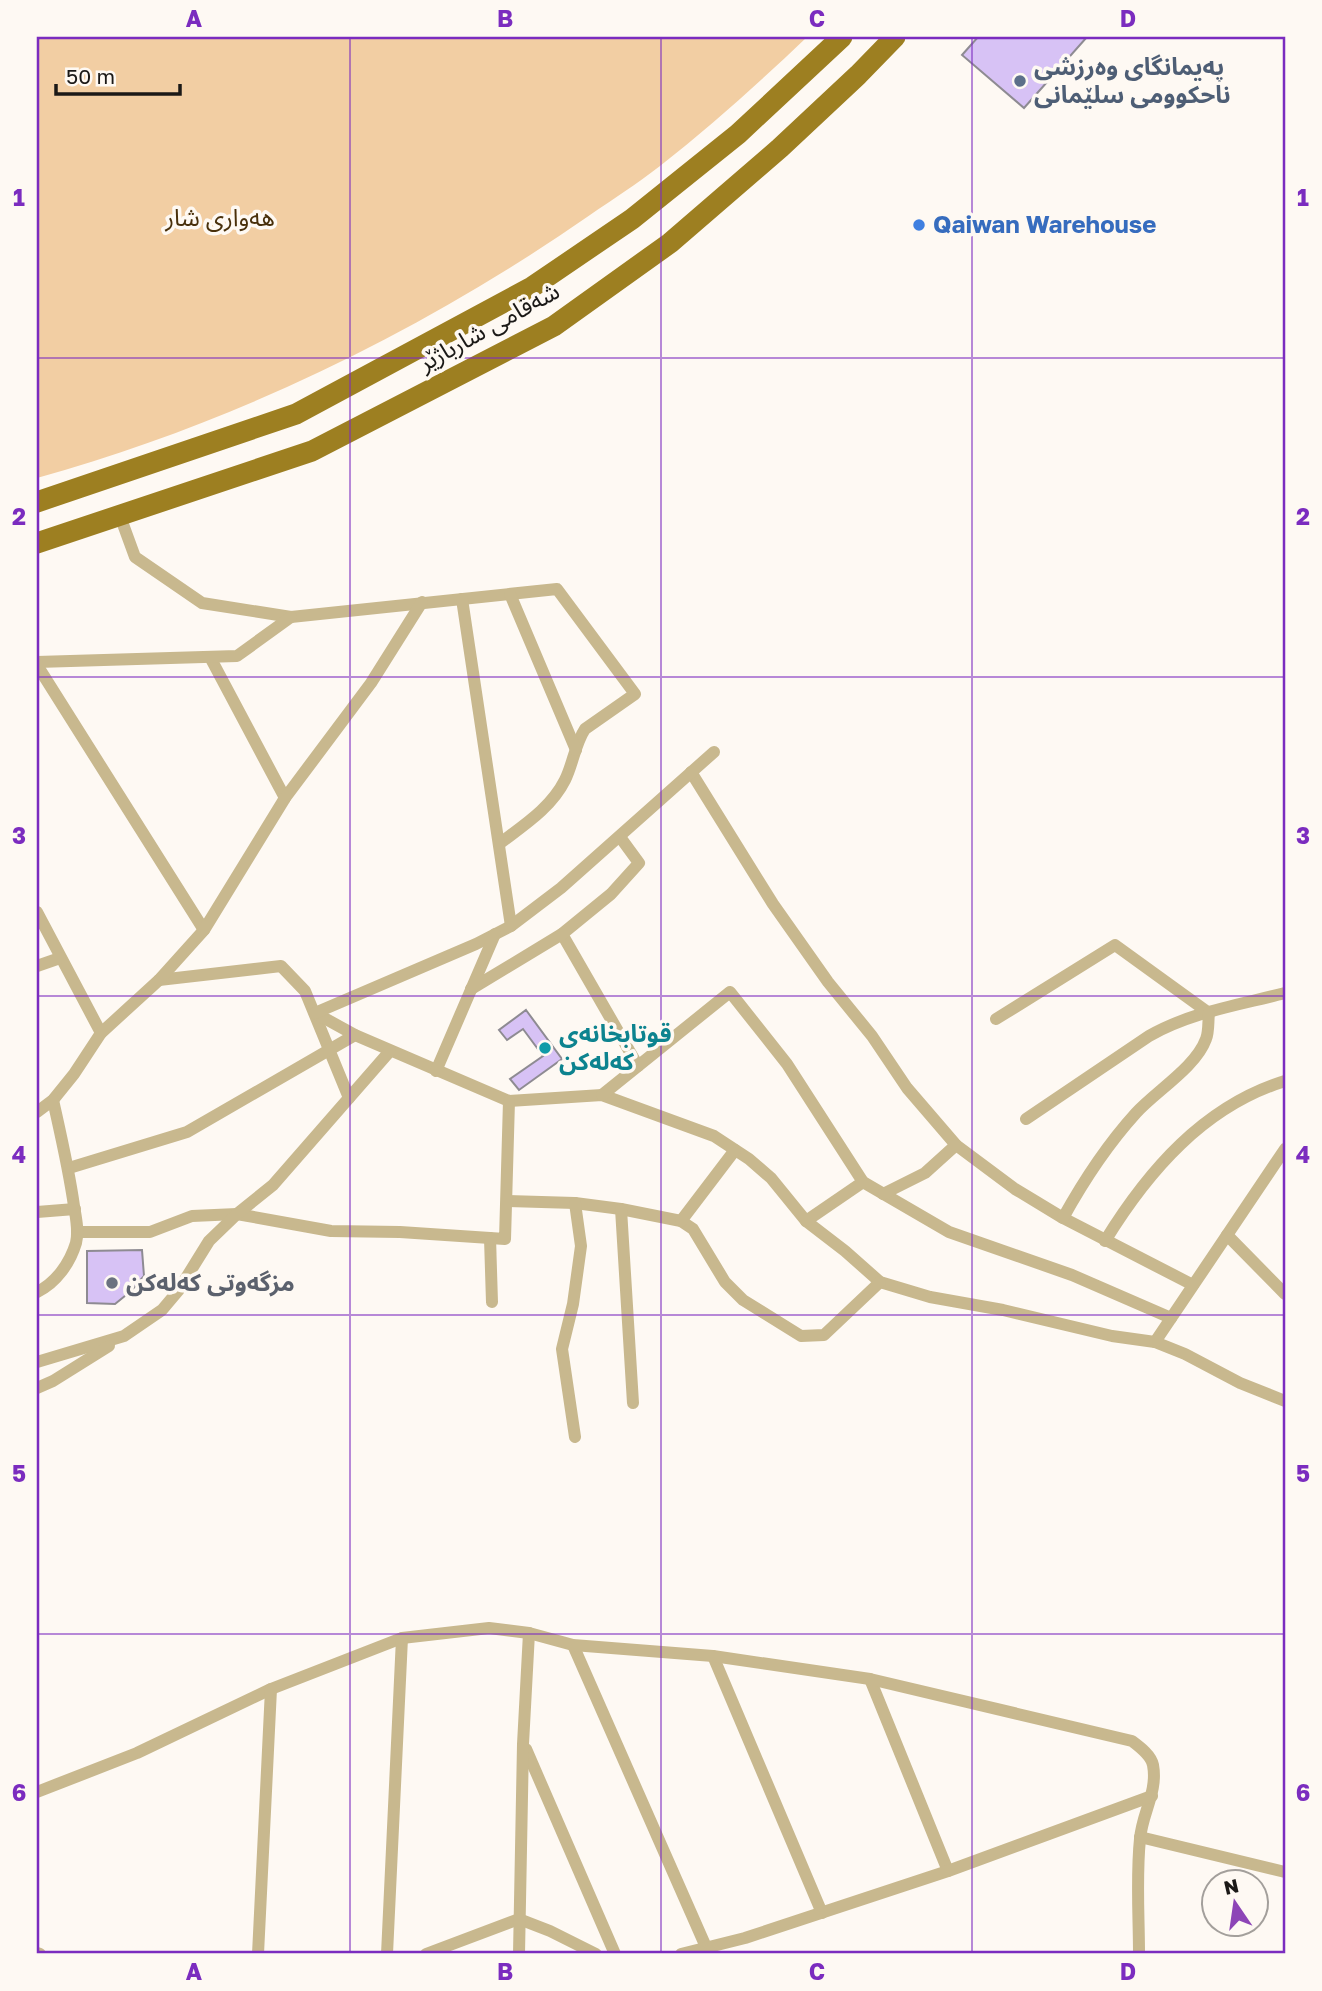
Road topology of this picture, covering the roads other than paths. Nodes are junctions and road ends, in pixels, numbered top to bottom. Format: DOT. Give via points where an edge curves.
graph roads {
  1 [pos="842,37"];
  2 [pos="895,37"];
  3 [pos="37,502"];
  4 [pos="120,516"];
  5 [pos="37,543"];
  6 [pos="510,594"];
  7 [pos="462,599"];
  8 [pos="422,603"];
  9 [pos="291,617"];
  10 [pos="210,657"];
  11 [pos="37,663"];
  12 [pos="576,750"];
  13 [pos="714,752"];
  14 [pos="691,772"];
  15 [pos="285,798"];
  16 [pos="620,837"];
  17 [pos="499,844"];
  18 [pos="37,912"];
  19 [pos="511,926"];
  20 [pos="204,930"];
  21 [pos="495,934"];
  22 [pos="562,934"];
  23 [pos="60,958"];
  24 [pos="37,966"];
  25 [pos="159,980"];
  26 [pos="471,989"];
  27 [pos="1285,993"];
  28 [pos="315,1013"];
  29 [pos="1209,1013"];
  30 [pos="996,1019"];
  31 [pos="101,1033"];
  32 [pos="355,1035"];
  33 [pos="330,1050"];
  34 [pos="390,1051"];
  35 [pos="638,1066"];
  36 [pos="436,1071"];
  37 [pos="1285,1081"];
  38 [pos="602,1096"];
  39 [pos="349,1098"];
  40 [pos="53,1100"];
  41 [pos="509,1101"];
  42 [pos="37,1112"];
  43 [pos="1026,1119"];
  44 [pos="956,1145"];
  45 [pos="1285,1149"];
  46 [pos="735,1150"];
  47 [pos="69,1168"];
  48 [pos="863,1182"];
  49 [pos="883,1194"];
  50 [pos="507,1201"];
  51 [pos="575,1203"];
  52 [pos="75,1209"];
  53 [pos="621,1209"];
  54 [pos="37,1212"];
  55 [pos="237,1214"];
  56 [pos="1063,1218"];
  57 [pos="681,1221"];
  58 [pos="806,1221"];
  59 [pos="77,1233"];
  60 [pos="1227,1235"];
  61 [pos="490,1238"];
  62 [pos="1105,1241"];
  63 [pos="880,1282"];
  64 [pos="1193,1285"];
  65 [pos="37,1292"];
  66 [pos="1285,1294"];
  67 [pos="492,1302"];
  68 [pos="1171,1318"];
  69 [pos="124,1336"];
  70 [pos="1155,1342"];
  71 [pos="37,1362"];
  72 [pos="37,1388"];
  73 [pos="1285,1401"];
  74 [pos="633,1404"];
  75 [pos="575,1437"];
  76 [pos="528,1633"];
  77 [pos="402,1638"];
  78 [pos="573,1644"];
  79 [pos="713,1656"];
  80 [pos="870,1679"];
  81 [pos="271,1689"];
  82 [pos="523,1744"];
  83 [pos="37,1792"];
  84 [pos="1152,1796"];
  85 [pos="1140,1837"];
  86 [pos="948,1871"];
  87 [pos="1285,1872"];
  88 [pos="822,1913"];
  89 [pos="519,1919"];
  90 [pos="745,1938"];
  91 [pos="706,1947"];
  92 [pos="258,1954"];
  93 [pos="387,1954"];
  94 [pos="426,1954"];
  95 [pos="519,1954"];
  96 [pos="596,1954"];
  97 [pos="615,1954"];
  98 [pos="681,1954"];
  99 [pos="727,1954"];
  100 [pos="1139,1954"];
  1 -- 3 [label="main road, شەقامی شارباژێر" via="738,134 632,219 532,287 296,414"];
  2 -- 4 [label="main road, شەقامی شارباژێر" via="780,148 670,243 554,326 312,451"];
  4 -- 5 [label="main road, شەقامی شارباژێر"];
  4 -- 9 [label="street" via="135,557 202,603"];
  6 -- 7 [label="street"];
  6 -- 12 [label="street"];
  6 -- 12 [label="street" via="556,589 635,694 585,729"];
  7 -- 8 [label="street"];
  7 -- 17 [label="street"];
  8 -- 9 [label="street"];
  8 -- 15 [label="street" via="371,683"];
  9 -- 10 [label="street" via="237,656"];
  10 -- 11 [label="street"];
  10 -- 15 [label="street"];
  11 -- 20 [label="street"];
  12 -- 17 [label="street" via="556,796"];
  13 -- 14 [label="street"];
  14 -- 16 [label="street"];
  14 -- 44 [label="street" via="828,982"];
  15 -- 20 [label="street"];
  16 -- 19 [label="street"];
  16 -- 22 [label="street" via="639,863 611,894"];
  17 -- 19 [label="street"];
  18 -- 23 [label="street"];
  19 -- 21 [label="street"];
  20 -- 25 [label="street"];
  21 -- 26 [label="street"];
  21 -- 28 [label="street"];
  22 -- 26 [label="street"];
  22 -- 35 [label="street"];
  23 -- 24 [label="street"];
  23 -- 31 [label="street"];
  25 -- 28 [label="street" via="281,966 305,991"];
  25 -- 31 [label="street"];
  26 -- 36 [label="street"];
  27 -- 29 [label="street"];
  28 -- 32 [label="street"];
  28 -- 33 [label="street"];
  29 -- 30 [label="street" via="1115,945"];
  29 -- 43 [label="street" via="1185,1018 1149,1035"];
  29 -- 56 [label="street" via="1207,1038 1196,1054 1105,1150"];
  31 -- 40 [label="street"];
  32 -- 33 [label="street"];
  32 -- 34 [label="street"];
  33 -- 39 [label="street"];
  33 -- 47 [label="street" via="187,1132"];
  34 -- 36 [label="street"];
  34 -- 39 [label="street"];
  35 -- 38 [label="street"];
  35 -- 48 [label="street" via="730,992 787,1064"];
  36 -- 41 [label="street"];
  37 -- 62 [label="street" via="1235,1103 1194,1130 1137,1192"];
  38 -- 41 [label="street"];
  38 -- 46 [label="street" via="704,1132"];
  39 -- 55 [label="street" via="273,1185"];
  40 -- 42 [label="street"];
  40 -- 47 [label="street"];
  41 -- 50 [label="street"];
  44 -- 49 [label="street" via="925,1173"];
  44 -- 56 [label="street"];
  45 -- 60 [label="street"];
  46 -- 57 [label="street"];
  46 -- 58 [label="street" via="771,1178"];
  47 -- 52 [label="street"];
  48 -- 49 [label="street"];
  48 -- 58 [label="street"];
  49 -- 68 [label="street" via="950,1232 1072,1275"];
  50 -- 51 [label="street"];
  50 -- 61 [label="street" via="505,1239"];
  51 -- 53 [label="street"];
  51 -- 75 [label="street" via="582,1246 562,1349"];
  52 -- 54 [label="street"];
  52 -- 59 [label="street"];
  53 -- 57 [label="street"];
  53 -- 74 [label="street"];
  55 -- 59 [label="street" via="192,1216 150,1232"];
  55 -- 61 [label="street" via="331,1231"];
  55 -- 69 [label="street" via="209,1241 162,1310"];
  56 -- 62 [label="street"];
  57 -- 63 [label="street" via="692,1229 725,1282 743,1300 801,1336 824,1335"];
  58 -- 63 [label="street"];
  59 -- 65 [label="street" via="66,1265"];
  60 -- 64 [label="street"];
  60 -- 66 [label="street"];
  61 -- 67 [label="street"];
  62 -- 64 [label="street"];
  63 -- 70 [label="street" via="930,1297"];
  64 -- 68 [label="street"];
  68 -- 70 [label="street"];
  69 -- 71 [label="street"];
  69 -- 72 [label="street"];
  70 -- 73 [label="street"];
  76 -- 77 [label="street" via="489,1629"];
  76 -- 78 [label="street"];
  76 -- 82 [label="street"];
  77 -- 81 [label="street"];
  77 -- 93 [label="street"];
  78 -- 79 [label="street"];
  78 -- 91 [label="street"];
  79 -- 80 [label="street"];
  79 -- 88 [label="street"];
  80 -- 84 [label="street" via="1132,1741 1153,1761"];
  80 -- 86 [label="street"];
  81 -- 83 [label="street" via="137,1752"];
  81 -- 92 [label="street"];
  82 -- 89 [label="street"];
  82 -- 97 [label="street"];
  84 -- 85 [label="street"];
  84 -- 86 [label="street"];
  85 -- 87 [label="street"];
  85 -- 100 [label="street"];
  86 -- 88 [label="street"];
  88 -- 90 [label="street"];
  89 -- 94 [label="street"];
  89 -- 95 [label="street"];
  89 -- 96 [label="street"];
  90 -- 91 [label="street"];
  90 -- 99 [label="street"];
  91 -- 98 [label="street"];
}
